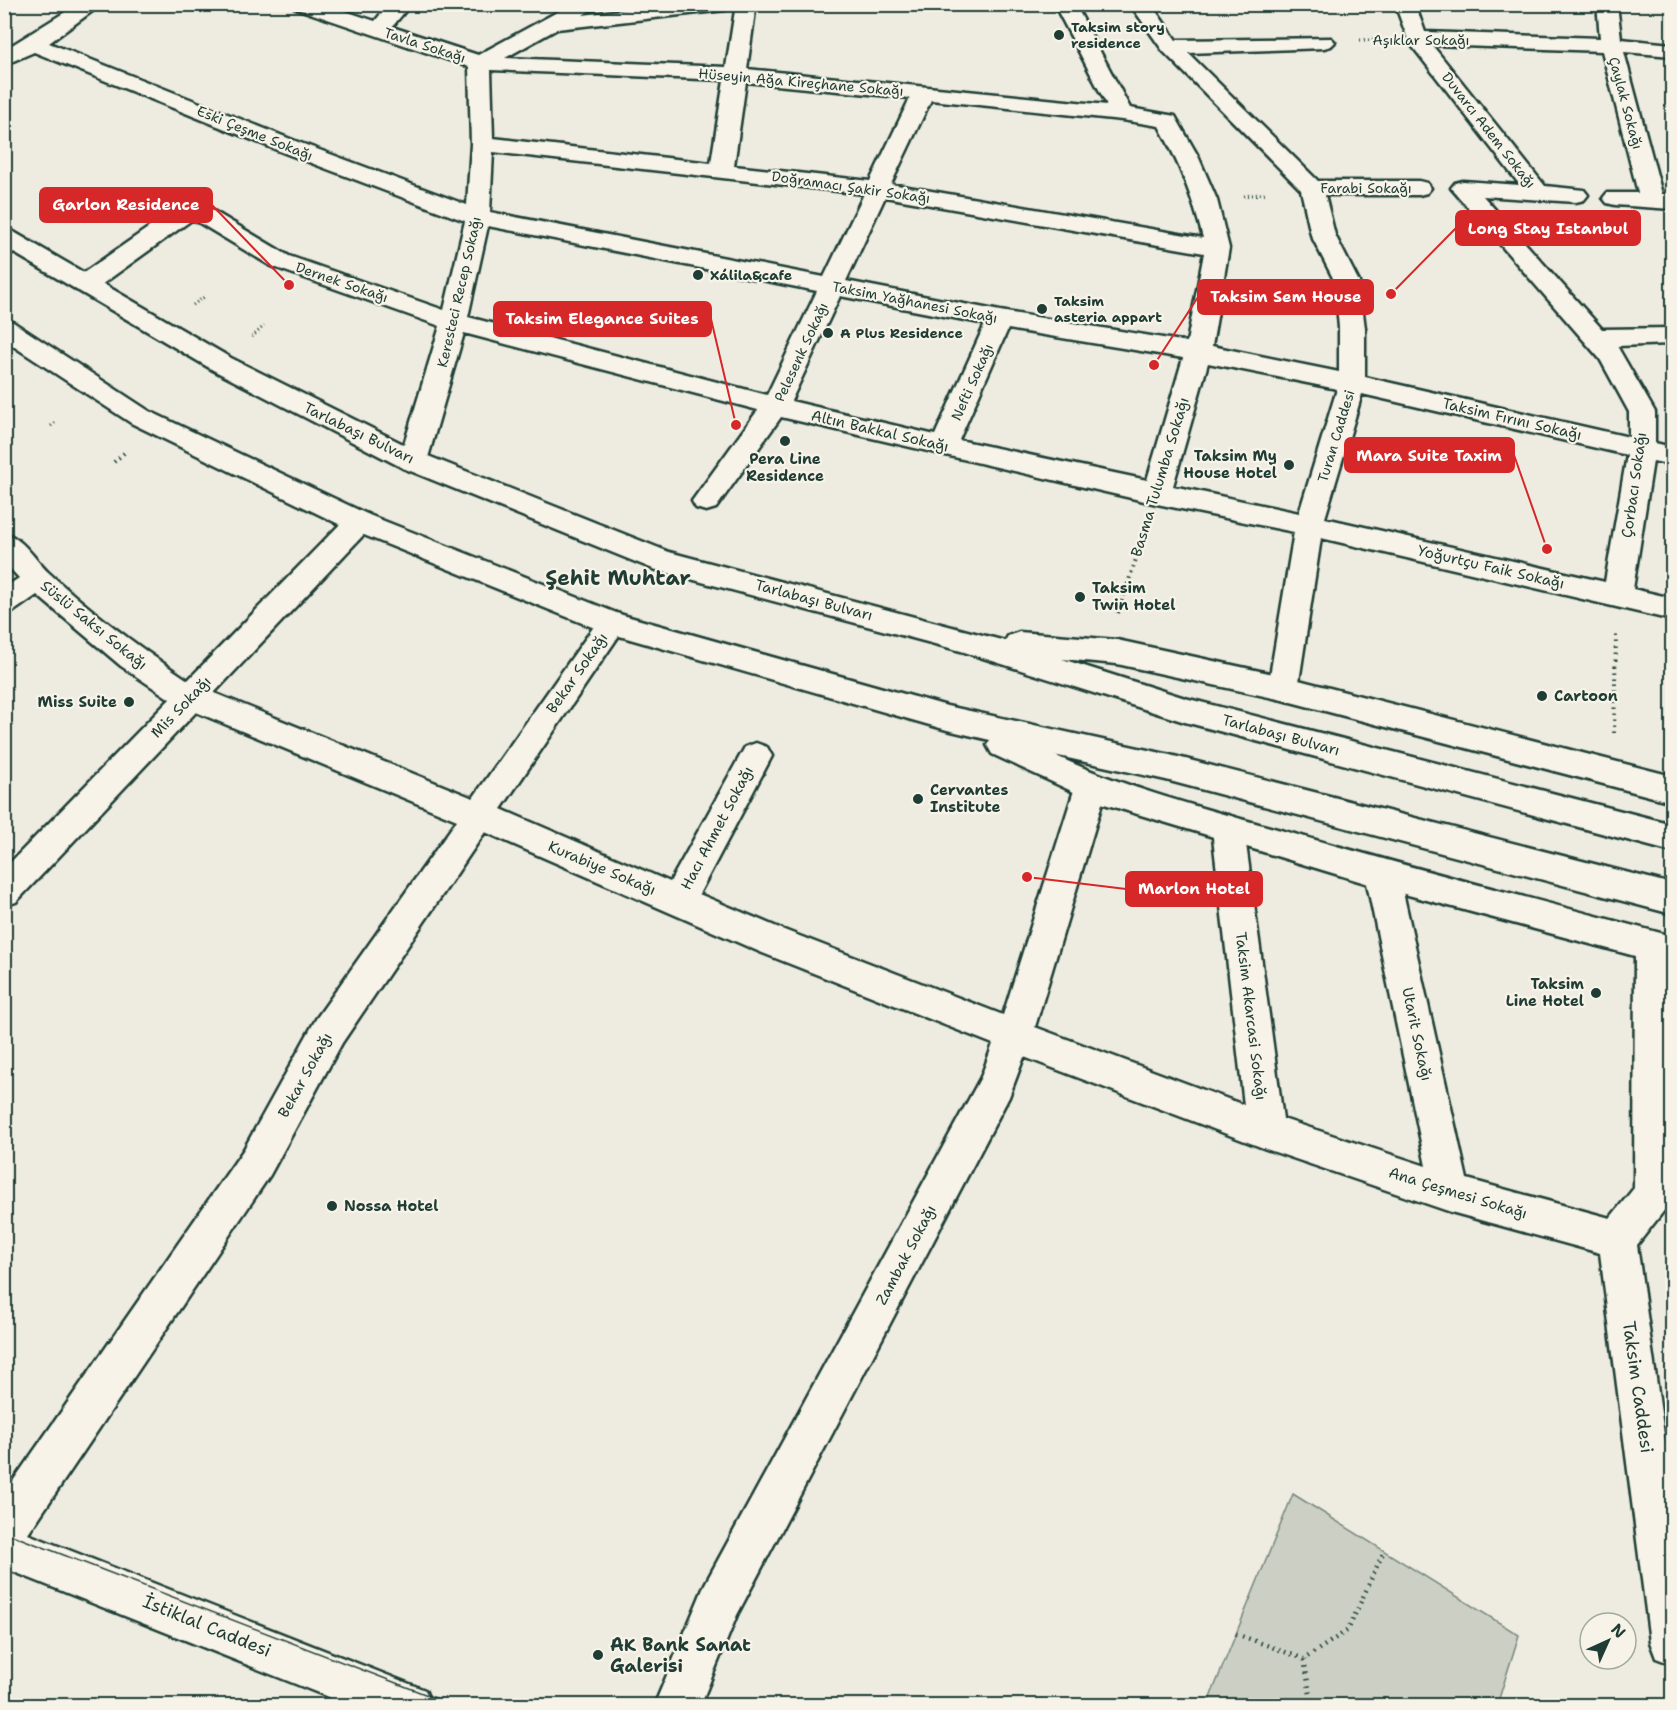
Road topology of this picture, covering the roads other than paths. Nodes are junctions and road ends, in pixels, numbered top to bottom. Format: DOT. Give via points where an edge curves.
graph roads {
  1 [pos="92,4"];
  2 [pos="302,4"];
  3 [pos="401,4"];
  4 [pos="588,4"];
  5 [pos="725,4"];
  6 [pos="746,4"];
  7 [pos="1064,4"];
  8 [pos="1140,4"];
  9 [pos="1405,4"];
  10 [pos="1607,4"];
  11 [pos="547,26"];
  12 [pos="378,30"];
  13 [pos="1416,38"];
  14 [pos="1324,42"];
  15 [pos="33,44"];
  16 [pos="1611,45"];
  17 [pos="1170,47"];
  18 [pos="1672,50"];
  19 [pos="4,59"];
  20 [pos="480,63"];
  21 [pos="735,74"];
  22 [pos="923,93"];
  23 [pos="1122,113"];
  24 [pos="482,144"];
  25 [pos="722,169"];
  26 [pos="1312,188"];
  27 [pos="1419,188"];
  28 [pos="879,189"];
  29 [pos="1538,192"];
  30 [pos="1576,195"];
  31 [pos="1614,198"];
  32 [pos="1662,201"];
  33 [pos="478,217"];
  34 [pos="4,236"];
  35 [pos="1217,248"];
  36 [pos="85,284"];
  37 [pos="831,287"];
  38 [pos="1000,319"];
  39 [pos="454,322"];
  40 [pos="4,328"];
  41 [pos="1672,336"];
  42 [pos="1596,338"];
  43 [pos="1198,352"];
  44 [pos="1352,382"];
  45 [pos="775,406"];
  46 [pos="943,446"];
  47 [pos="1642,449"];
  48 [pos="1672,456"];
  49 [pos="413,461"];
  50 [pos="1157,494"];
  51 [pos="706,501"];
  52 [pos="359,522"];
  53 [pos="1309,525"];
  54 [pos="4,543"];
  55 [pos="38,580"];
  56 [pos="1617,595"];
  57 [pos="4,603"];
  58 [pos="1672,609"];
  59 [pos="612,623"];
  60 [pos="960,639"];
  61 [pos="1282,688"];
  62 [pos="190,697"];
  63 [pos="947,718"];
  64 [pos="756,756"];
  65 [pos="1091,787"];
  66 [pos="1672,789"];
  67 [pos="478,814"];
  68 [pos="1228,829"];
  69 [pos="1672,838"];
  70 [pos="1382,874"];
  71 [pos="4,892"];
  72 [pos="1672,899"];
  73 [pos="678,900"];
  74 [pos="1662,949"];
  75 [pos="1014,1036"];
  76 [pos="1266,1131"];
  77 [pos="1451,1193"];
  78 [pos="1617,1239"];
  79 [pos="4,1532"];
  80 [pos="4,1546"];
  81 [pos="1672,1642"];
  82 [pos="409,1706"];
  83 [pos="677,1706"];
  1 -- 15 [label="street"];
  2 -- 12 [label="street, Tavla Sokağı"];
  3 -- 12 [label="street"];
  4 -- 11 [label="street"];
  5 -- 11 [label="street"];
  6 -- 21 [label="street"];
  7 -- 23 [label="street"];
  8 -- 17 [label="street"];
  9 -- 13 [label="street, Duvarcı Adem Sokağı"];
  10 -- 16 [label="street, Çaylak Sokağı"];
  11 -- 20 [label="street"];
  12 -- 20 [label="street, Tavla Sokağı"];
  13 -- 16 [label="street, Aşıklar Sokağı"];
  13 -- 29 [label="street, Duvarcı Adem Sokağı"];
  14 -- 17 [label="street"];
  15 -- 19 [label="street"];
  15 -- 33 [label="street, Eski Çeşme Sokağı"];
  16 -- 18 [label="street, Aşıklar Sokağı"];
  16 -- 32 [label="street, Çaylak Sokağı"];
  17 -- 26 [label="street"];
  20 -- 21 [label="street, Hüseyin Ağa Kireçhane Sokağı"];
  20 -- 24 [label="street, Keresteci Recep Sokağı"];
  21 -- 22 [label="street, Hüseyin Ağa Kireçhane Sokağı"];
  21 -- 25 [label="street"];
  22 -- 23 [label="street, Hüseyin Ağa Kireçhane Sokağı"];
  22 -- 28 [label="street, Pelesenk Sokağı"];
  23 -- 35 [label="street, Hüseyin Ağa Kireçhane Sokağı" via="1167,121 1205,200"];
  24 -- 25 [label="street, Doğramacı Şakir Sokağı"];
  24 -- 33 [label="street, Keresteci Recep Sokağı"];
  25 -- 28 [label="street, Doğramacı Şakir Sokağı"];
  26 -- 27 [label="street, Farabi Sokağı"];
  26 -- 44 [label="street, Turan Caddesi" via="1323,235 1347,282"];
  28 -- 35 [label="street, Doğramacı Şakir Sokağı"];
  28 -- 37 [label="street, Pelesenk Sokağı"];
  29 -- 30 [label="street"];
  29 -- 42 [label="street, Çorbacı Sokağı" via="1463,188"];
  31 -- 32 [label="street"];
  33 -- 37 [label="street, Taksim Yağhanesi Sokağı"];
  33 -- 39 [label="street, Keresteci Recep Sokağı"];
  34 -- 36 [label="street, Tarlabaşı Bulvarı"];
  35 -- 43 [label="street, Basma Tulumba Sokağı"];
  36 -- 39 [label="street, Dernek Sokağı" via="192,208 280,261"];
  36 -- 49 [label="street, Tarlabaşı Bulvarı" via="222,364"];
  37 -- 38 [label="street, Taksim Yağhanesi Sokağı"];
  37 -- 45 [label="street, Pelesenk Sokağı"];
  38 -- 43 [label="street, Taksim Yağhanesi Sokağı"];
  38 -- 46 [label="street, Nefti Sokağı"];
  39 -- 45 [label="street, Altın Bakkal Sokağı"];
  39 -- 49 [label="street, Keresteci Recep Sokağı"];
  40 -- 52 [label="street" via="140,417"];
  41 -- 42 [label="street"];
  42 -- 47 [label="street, Çorbacı Sokağı" via="1610,354 1642,412"];
  43 -- 44 [label="street, Taksim Yağhanesi Sokağı"];
  43 -- 50 [label="street, Basma Tulumba Sokağı"];
  44 -- 47 [label="street, Taksim Fırını Sokağı"];
  44 -- 53 [label="street, Turan Caddesi"];
  45 -- 46 [label="street, Altın Bakkal Sokağı"];
  45 -- 51 [label="street, Pelesenk Sokağı"];
  46 -- 50 [label="street, Altın Bakkal Sokağı"];
  47 -- 48 [label="street, Taksim Fırını Sokağı"];
  47 -- 56 [label="street, Çorbacı Sokağı"];
  49 -- 60 [label="street, Tarlabaşı Bulvarı" via="663,561"];
  50 -- 53 [label="street, Altın Bakkal Sokağı"];
  52 -- 59 [label="street"];
  52 -- 62 [label="street, Mis Sokağı"];
  53 -- 56 [label="street, Yoğurtçu Faik Sokağı"];
  53 -- 61 [label="street, Turan Caddesi"];
  54 -- 55 [label="street, Süslü Saksı Sokağı"];
  55 -- 57 [label="street"];
  55 -- 62 [label="street, Süslü Saksı Sokağı" via="132,658"];
  56 -- 58 [label="street, Yoğurtçu Faik Sokağı"];
  59 -- 63 [label="street"];
  59 -- 67 [label="street, Bekar Sokağı"];
  60 -- 61 [label="street" via="1117,652"];
  60 -- 69 [label="street, Tarlabaşı Bulvarı" via="1185,710"];
  61 -- 66 [label="street"];
  62 -- 67 [label="street, Kurabiye Sokağı"];
  62 -- 71 [label="street, Mis Sokağı"];
  63 -- 65 [label="street"];
  63 -- 72 [label="street" via="1166,768"];
  64 -- 73 [label="street, Hacı Ahmet Sokağı"];
  65 -- 68 [label="street"];
  65 -- 75 [label="street, Zambak Sokağı"];
  67 -- 73 [label="street, Kurabiye Sokağı"];
  67 -- 79 [label="street, Bekar Sokağı" via="329,1031 256,1162"];
  68 -- 70 [label="street"];
  68 -- 76 [label="street, Taksim Akarcasi Sokağı"];
  70 -- 74 [label="street"];
  70 -- 77 [label="street, Utarit Sokağı"];
  73 -- 75 [label="street, Kurabiye Sokağı"];
  74 -- 78 [label="street" via="1653,1195"];
  75 -- 76 [label="street, Ana Çeşmesi Sokağı"];
  75 -- 83 [label="street, Zambak Sokağı" via="996,1085 721,1600"];
  76 -- 77 [label="street, Ana Çeşmesi Sokağı"];
  77 -- 78 [label="street, Ana Çeşmesi Sokağı"];
  78 -- 81 [label="street, Taksim Caddesi"];
  80 -- 82 [label="street, İstiklal Caddesi"];
}
